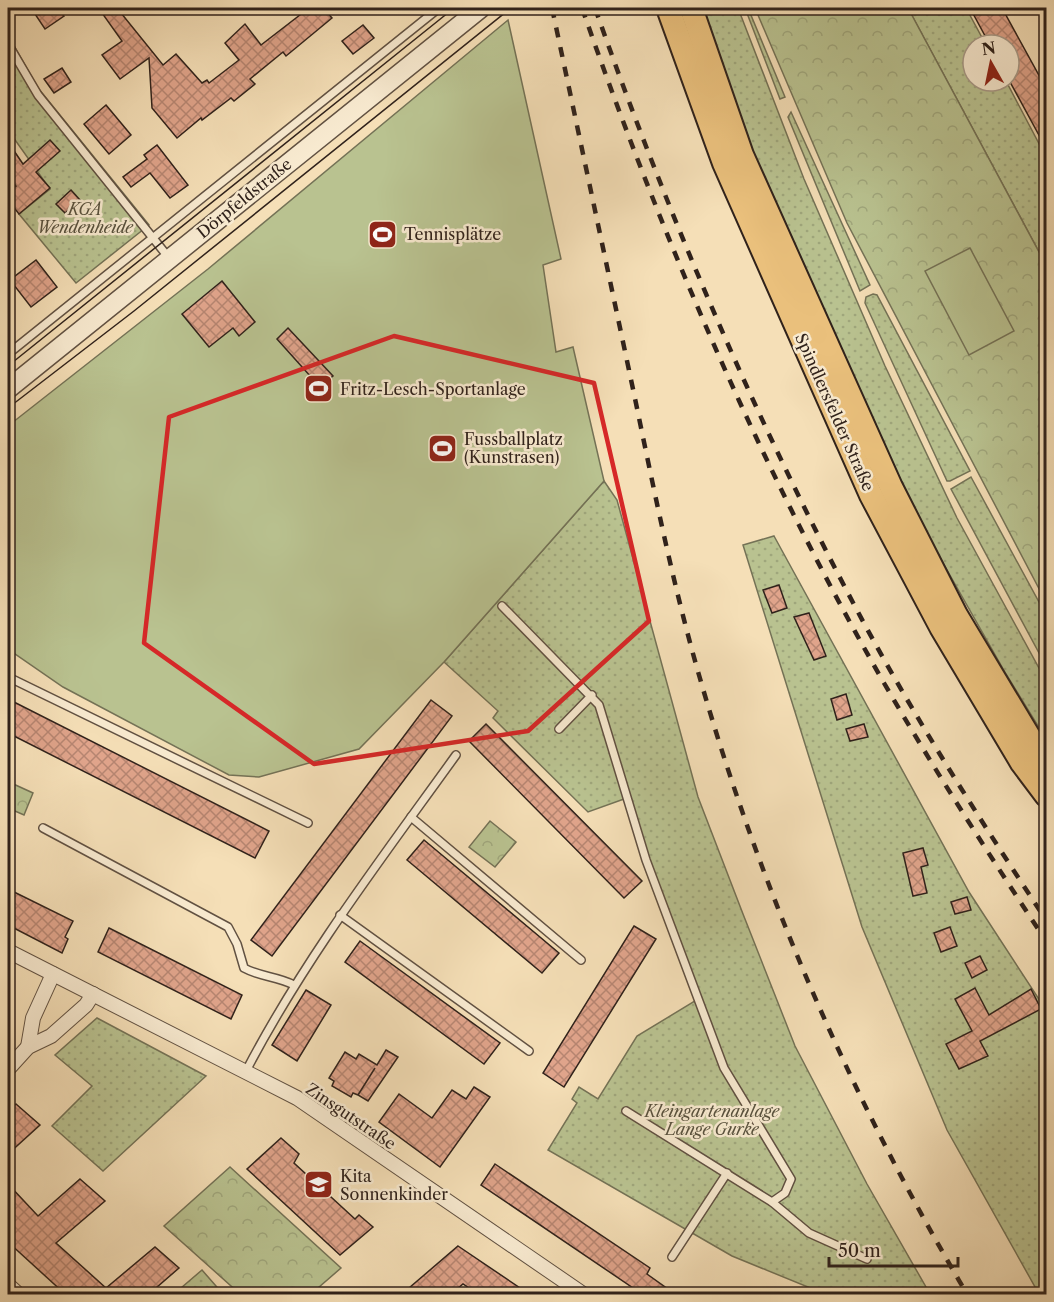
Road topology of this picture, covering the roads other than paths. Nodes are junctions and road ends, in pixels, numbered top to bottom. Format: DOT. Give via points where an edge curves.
graph roads {
  1 [pos="436,8"];
  2 [pos="481,8"];
  3 [pos="668,8"];
  4 [pos="691,8"];
  5 [pos="8,44"];
  6 [pos="152,238"];
  7 [pos="169,258"];
  8 [pos="8,354"];
  9 [pos="8,388"];
  10 [pos="502,606"];
  11 [pos="8,677"];
  12 [pos="592,695"];
  13 [pos="559,729"];
  14 [pos="456,755"];
  15 [pos="1047,765"];
  16 [pos="1047,795"];
  17 [pos="411,817"];
  18 [pos="308,823"];
  19 [pos="43,828"];
  20 [pos="340,915"];
  21 [pos="8,951"];
  22 [pos="581,960"];
  23 [pos="53,974"];
  24 [pos="294,985"];
  25 [pos="93,994"];
  26 [pos="28,1047"];
  27 [pos="529,1051"];
  28 [pos="8,1069"];
  29 [pos="246,1071"];
  30 [pos="626,1112"];
  31 [pos="727,1173"];
  32 [pos="772,1202"];
  33 [pos="672,1257"];
  34 [pos="867,1259"];
  35 [pos="8,1285"];
  36 [pos="18,1294"];
  37 [pos="583,1294"];
  1 -- 6 [label="lane, Dörpfeldstraße"];
  2 -- 7 [label="street, Dörpfeldstraße"];
  3 -- 16 [label="highway, Spindlersfelder Straße" via="724,163 871,495 941,627 1022,763"];
  4 -- 15 [label="highway, Spindlersfelder Straße" via="742,155 891,487 956,615"];
  5 -- 6 [label="lane" via="38,95"];
  6 -- 7 [label="lane"];
  6 -- 8 [label="lane, Dörpfeldstraße"];
  7 -- 9 [label="street, Dörpfeldstraße"];
  10 -- 12 [label="lane"];
  11 -- 18 [label="lane"];
  12 -- 13 [label="lane"];
  12 -- 32 [label="lane" via="600,705 646,860 724,1068 791,1179 785,1193"];
  14 -- 17 [label="lane"];
  17 -- 20 [label="lane"];
  17 -- 22 [label="lane"];
  19 -- 24 [label="lane" via="228,927 244,968"];
  20 -- 24 [label="lane"];
  20 -- 27 [label="lane"];
  21 -- 23 [label="street, Zinsgutstraße"];
  23 -- 25 [label="street, Zinsgutstraße"];
  23 -- 26 [label="street" via="33,1018"];
  24 -- 29 [label="lane"];
  25 -- 26 [label="street" via="51,1036"];
  25 -- 29 [label="street, Zinsgutstraße"];
  26 -- 28 [label="street"];
  29 -- 37 [label="street, Zinsgutstraße" via="297,1098"];
  30 -- 31 [label="lane"];
  31 -- 32 [label="lane"];
  31 -- 33 [label="lane"];
  32 -- 34 [label="lane" via="809,1233"];
  35 -- 36 [label="street"];
}
